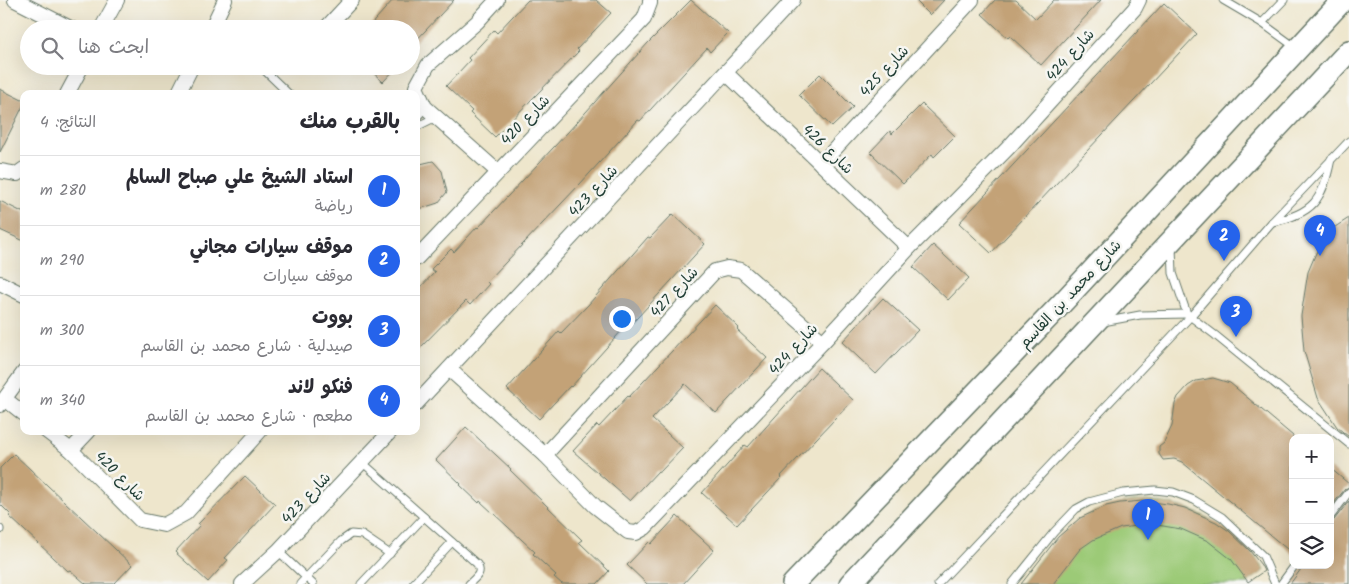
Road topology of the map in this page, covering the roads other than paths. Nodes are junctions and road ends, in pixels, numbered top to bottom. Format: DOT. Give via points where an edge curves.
graph roads {
  1 [pos="15,0"];
  2 [pos="117,0"];
  3 [pos="352,0"];
  4 [pos="497,0"];
  5 [pos="650,0"];
  6 [pos="793,0"];
  7 [pos="972,0"];
  8 [pos="1139,0"];
  9 [pos="1223,0"];
  10 [pos="1284,0"];
  11 [pos="1344,0"];
  12 [pos="223,1"];
  13 [pos="54,20"];
  14 [pos="106,20"];
  15 [pos="217,20"];
  16 [pos="333,20"];
  17 [pos="1262,23"];
  18 [pos="1298,49"];
  19 [pos="1349,51"];
  20 [pos="726,73"];
  21 [pos="78,75"];
  22 [pos="188,75"];
  23 [pos="269,75"];
  24 [pos="70,90"];
  25 [pos="180,90"];
  26 [pos="285,90"];
  27 [pos="417,90"];
  28 [pos="420,96"];
  29 [pos="425,107"];
  30 [pos="420,114"];
  31 [pos="436,117"];
  32 [pos="420,125"];
  33 [pos="1349,141"];
  34 [pos="1331,159"];
  35 [pos="821,164"];
  36 [pos="0,171"];
  37 [pos="20,172"];
  38 [pos="498,172"];
  39 [pos="1272,222"];
  40 [pos="1172,241"];
  41 [pos="909,248"];
  42 [pos="420,255"];
  43 [pos="0,283"];
  44 [pos="20,293"];
  45 [pos="1188,316"];
  46 [pos="1092,326"];
  47 [pos="823,342"];
  48 [pos="449,369"];
  49 [pos="20,377"];
  50 [pos="420,400"];
  51 [pos="2,402"];
  52 [pos="20,412"];
  53 [pos="51,435"];
  54 [pos="85,435"];
  55 [pos="256,435"];
  56 [pos="387,435"];
  57 [pos="1349,444"];
  58 [pos="71,450"];
  59 [pos="545,456"];
  60 [pos="362,462"];
  61 [pos="1349,492"];
  62 [pos="1334,512"];
  63 [pos="424,517"];
  64 [pos="452,542"];
  65 [pos="278,551"];
  66 [pos="390,554"];
  67 [pos="1292,569"];
  68 [pos="306,578"];
  69 [pos="242,584"];
  70 [pos="300,584"];
  71 [pos="313,584"];
  72 [pos="361,584"];
  73 [pos="412,584"];
  74 [pos="470,584"];
  75 [pos="793,584"];
  76 [pos="850,584"];
  77 [pos="938,584"];
  78 [pos="1012,584"];
  79 [pos="1274,584"];
  80 [pos="1281,584"];
  1 -- 13 [label="street"];
  2 -- 14 [label="street"];
  3 -- 16 [label="street"];
  4 -- 27 [label="street" via="428,65"];
  5 -- 38 [label="street, شارع 420" via="644,19"];
  6 -- 20 [label="street, شارع 423"];
  7 -- 35 [label="street, شارع 425"];
  8 -- 41 [label="street, شارع 424" via="1008,148"];
  9 -- 17 [label="lane"];
  10 -- 17 [label="lane"];
  11 -- 18 [label="main road, شارع محمد بن القاسم"];
  12 -- 15 [label="street"];
  17 -- 18 [label="lane"];
  18 -- 75 [label="main road, شارع محمد بن القاسم" via="1065,300"];
  19 -- 40 [label="main road"];
  20 -- 35 [label="street, شارع 426"];
  20 -- 48 [label="street, شارع 423"];
  21 -- 24 [label="street"];
  22 -- 25 [label="street"];
  23 -- 26 [label="lane"];
  28 -- 29 [label="street"];
  29 -- 30 [label="lane"];
  29 -- 31 [label="street"];
  31 -- 32 [label="lane"];
  31 -- 38 [label="street"];
  33 -- 34 [label="lane"];
  34 -- 39 [label="lane"];
  34 -- 39 [label="lane" via="1322,188 1312,205 1298,215"];
  35 -- 41 [label="street, شارع 426"];
  36 -- 37 [label="street"];
  38 -- 42 [label="street, شارع 420"];
  39 -- 45 [label="lane"];
  40 -- 45 [label="lane" via="1173,273"];
  40 -- 46 [label="main road"];
  41 -- 47 [label="street, شارع 424"];
  43 -- 44 [label="street"];
  45 -- 46 [label="lane" via="1140,315"];
  45 -- 57 [label="lane"];
  45 -- 77 [label="lane"];
  46 -- 76 [label="main road"];
  47 -- 59 [label="street, شارع 427" via="741,270 727,268 715,271"];
  47 -- 59 [label="street, شارع 424" via="645,528 636,533 628,532 594,506"];
  48 -- 50 [label="street, شارع 423"];
  48 -- 59 [label="street, شارع 424"];
  49 -- 51 [label="street"];
  51 -- 52 [label="street"];
  53 -- 58 [label="street, شارع 420"];
  54 -- 58 [label="street"];
  55 -- 58 [label="street, شارع 420" via="186,513 164,525 140,520"];
  56 -- 60 [label="street, شارع 423"];
  60 -- 63 [label="lane"];
  60 -- 65 [label="street, شارع 423"];
  61 -- 62 [label="lane"];
  63 -- 64 [label="lane"];
  63 -- 66 [label="lane"];
  64 -- 73 [label="lane"];
  64 -- 74 [label="lane" via="480,569"];
  65 -- 68 [label="lane"];
  65 -- 69 [label="street, شارع 423"];
  66 -- 68 [label="lane" via="362,535 351,534"];
  66 -- 72 [label="lane"];
  67 -- 80 [label="lane"];
  68 -- 70 [label="lane"];
  68 -- 71 [label="lane"];
  78 -- 79 [label="lane" via="1076,509 1123,493 1155,490 1173,492 1194,500 1222,517 1263,556"];
}
